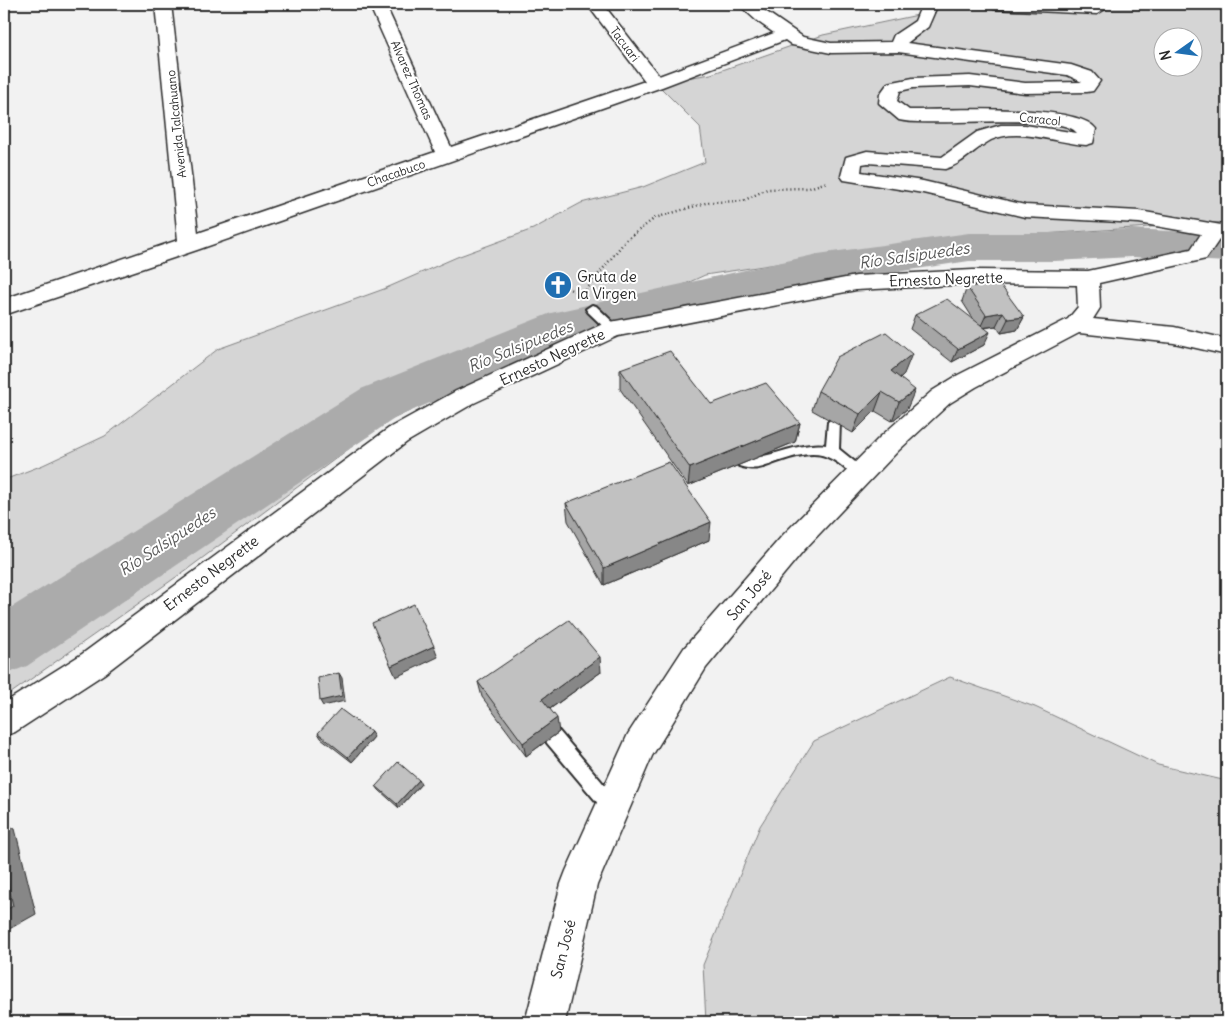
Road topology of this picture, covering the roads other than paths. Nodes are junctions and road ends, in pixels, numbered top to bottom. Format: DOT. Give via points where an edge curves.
graph roads {
  1 [pos="163,4"];
  2 [pos="377,4"];
  3 [pos="595,4"];
  4 [pos="746,4"];
  5 [pos="930,4"];
  6 [pos="994,4"];
  7 [pos="1093,6"];
  8 [pos="786,34"];
  9 [pos="898,47"];
  10 [pos="656,84"];
  11 [pos="446,156"];
  12 [pos="1221,230"];
  13 [pos="189,245"];
  14 [pos="1088,278"];
  15 [pos="4,307"];
  16 [pos="592,309"];
  17 [pos="1076,325"];
  18 [pos="613,329"];
  19 [pos="1227,347"];
  20 [pos="834,422"];
  21 [pos="832,451"];
  22 [pos="744,462"];
  23 [pos="860,474"];
  24 [pos="4,721"];
  25 [pos="553,737"];
  26 [pos="613,808"];
  27 [pos="545,1022"];
  1 -- 13 [label="street, Avenida Talcahuano"];
  2 -- 11 [label="street, Alvarez Thomas"];
  3 -- 10 [label="street, Tacuari"];
  4 -- 8 [label="street, Caracol"];
  5 -- 9 [label="street" via="922,24 900,39"];
  6 -- 7 [label="street"];
  8 -- 9 [label="street, Caracol" via="798,41 831,48"];
  8 -- 10 [label="street, Chacabuco"];
  9 -- 12 [label="street, Caracol" via="1071,70 1086,76 1091,82 1087,87 1074,89 1025,88 970,81 913,83 894,87 889,94 888,104 905,116 1040,116 1078,124 1087,130 1086,140 1011,130 989,134 945,163 868,157 854,161 851,176 923,187 1025,211 1139,217"];
  10 -- 11 [label="street, Chacabuco"];
  11 -- 13 [label="street, Chacabuco"];
  12 -- 14 [label="street, Ernesto Negrette" via="1198,254"];
  13 -- 15 [label="street, Chacabuco"];
  14 -- 17 [label="street" via="1089,308"];
  14 -- 18 [label="street, Ernesto Negrette" via="973,277 856,283"];
  16 -- 18 [label="lane"];
  17 -- 19 [label="street" via="1174,335"];
  17 -- 23 [label="street, San José" via="941,397"];
  18 -- 24 [label="street, Ernesto Negrette" via="465,397 398,435 93,664"];
  20 -- 21 [label="lane"];
  21 -- 22 [label="lane" via="807,450 776,455 755,465"];
  21 -- 23 [label="lane"];
  23 -- 26 [label="street, San José" via="793,543 695,658 640,745"];
  25 -- 26 [label="lane"];
  26 -- 27 [label="street, San José" via="579,884"];
}
